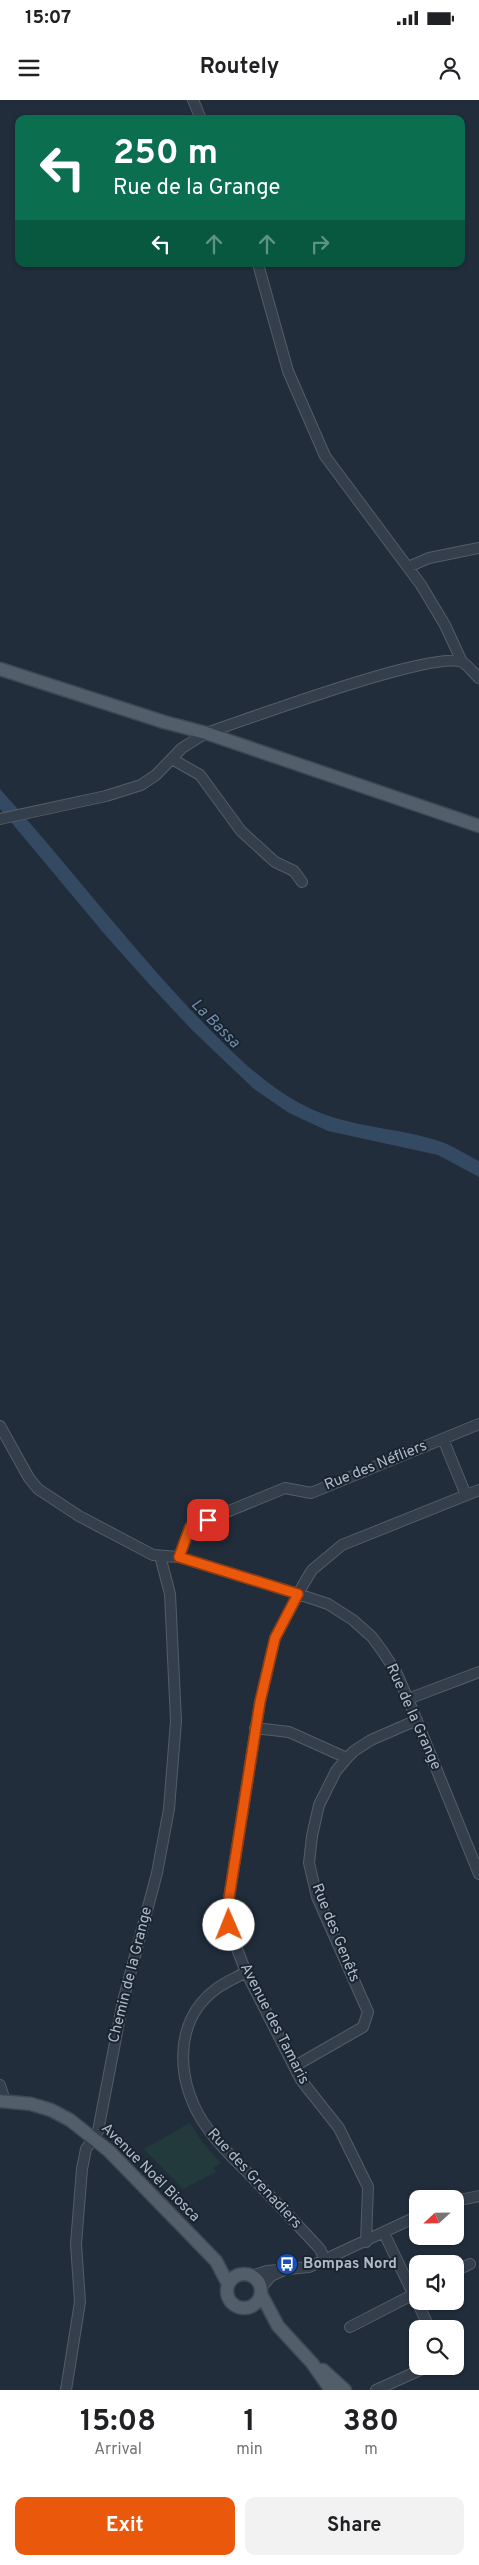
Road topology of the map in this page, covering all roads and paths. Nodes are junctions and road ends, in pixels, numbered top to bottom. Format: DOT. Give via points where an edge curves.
graph roads {
  1 [pos="193,100"];
  2 [pos="199,115"];
  3 [pos="259,267"];
  4 [pos="479,548"];
  5 [pos="408,567"];
  6 [pos="462,662"];
  7 [pos="0,669"];
  8 [pos="479,678"];
  9 [pos="206,733"];
  10 [pos="172,759"];
  11 [pos="2,818"];
  12 [pos="479,826"];
  13 [pos="302,882"];
  14 [pos="479,1424"];
  15 [pos="0,1426"];
  16 [pos="443,1439"];
  17 [pos="479,1490"];
  18 [pos="466,1495"];
  19 [pos="160,1556"];
  20 [pos="179,1557"];
  21 [pos="298,1594"];
  22 [pos="479,1672"];
  23 [pos="408,1699"];
  24 [pos="418,1720"];
  25 [pos="255,1728"];
  26 [pos="347,1758"];
  27 [pos="479,1874"];
  28 [pos="246,1972"];
  29 [pos="295,2066"];
  30 [pos="0,2085"];
  31 [pos="2,2101"];
  32 [pos="93,2138"];
  33 [pos="479,2196"];
  34 [pos="464,2199"];
  35 [pos="409,2220"];
  36 [pos="384,2232"];
  37 [pos="366,2242"];
  38 [pos="325,2260"];
  39 [pos="216,2261"];
  40 [pos="470,2264"];
  41 [pos="464,2267"];
  42 [pos="282,2271"];
  43 [pos="247,2275"];
  44 [pos="409,2280"];
  45 [pos="228,2284"];
  46 [pos="261,2291"];
  47 [pos="409,2297"];
  48 [pos="250,2308"];
  49 [pos="278,2326"];
  50 [pos="350,2327"];
  51 [pos="312,2363"];
  52 [pos="409,2375"];
  53 [pos="66,2390"];
  54 [pos="332,2390"];
  55 [pos="345,2390"];
  56 [pos="376,2390"];
  1 -- 2 [label="street"];
  3 -- 5 [label="street" via="288,370 325,456"];
  4 -- 5 [label="street" via="429,558"];
  5 -- 6 [label="street" via="446,624"];
  6 -- 8 [label="street"];
  6 -- 9 [label="street" via="445,661 387,672"];
  7 -- 9 [label="main road"];
  9 -- 10 [label="street" via="182,748"];
  9 -- 12 [label="main road"];
  10 -- 11 [label="street" via="141,784 106,796"];
  10 -- 13 [label="street" via="200,775 252,842 275,862 294,870"];
  14 -- 16 [label="street, Rue des Néfliers"];
  15 -- 19 [label="street, Rue de la Grange" via="38,1489 79,1516"];
  16 -- 18 [label="street"];
  16 -- 20 [label="street, Rue des Néfliers" via="311,1492 284,1488 190,1527"];
  17 -- 18 [label="street, Avenue des Tamaris"];
  18 -- 21 [label="street, Avenue des Tamaris" via="342,1545 312,1570"];
  19 -- 20 [label="street, Rue de la Grange"];
  19 -- 32 [label="street, Chemin de la Grange" via="170,1594 176,1721 169,1809 157,1873 123,2001 98,2131"];
  20 -- 21 [label="street, Rue de la Grange"];
  21 -- 23 [label="street, Rue de la Grange" via="328,1604 372,1637 396,1672"];
  21 -- 25 [label="street, Avenue des Tamaris" via="275,1638"];
  22 -- 23 [label="street"];
  23 -- 24 [label="street, Rue de la Grange"];
  24 -- 26 [label="street, Rue des Genêts" via="371,1740"];
  24 -- 27 [label="street, Rue de la Grange"];
  25 -- 26 [label="street" via="289,1732"];
  25 -- 28 [label="street, Avenue des Tamaris" via="228,1914 233,1939"];
  26 -- 29 [label="street, Rue des Genêts" via="336,1771 320,1805 309,1863 317,1897 368,2012 363,2027"];
  28 -- 29 [label="street, Avenue des Tamaris"];
  28 -- 38 [label="street, Rue des Grenadiers" via="215,1989 192,2016 183,2044 187,2088 196,2111 219,2144 320,2248"];
  29 -- 37 [label="street, Avenue des Tamaris" via="314,2098 339,2128 368,2187"];
  30 -- 31 [label="street"];
  31 -- 32 [label="main road, Avenue Noël Biosca" via="51,2110"];
  32 -- 39 [label="main road, Avenue Noël Biosca"];
  32 -- 53 [label="street, Chemin de la Grange" via="86,2149 82,2169 76,2244 80,2302"];
  33 -- 34 [label="street"];
  35 -- 36 [label="street"];
  36 -- 37 [label="street"];
  36 -- 44 [label="street"];
  37 -- 38 [label="street"];
  38 -- 42 [label="street" via="309,2267"];
  39 -- 43 [label="main road"];
  39 -- 45 [label="main road"];
  40 -- 41 [label="street"];
  42 -- 43 [label="street"];
  42 -- 46 [label="street" via="271,2276"];
  43 -- 45 [label="main road" via="233,2278"];
  43 -- 46 [label="main road"];
  45 -- 48 [label="main road" via="229,2301 238,2308"];
  46 -- 48 [label="main road" via="255,2305"];
  46 -- 49 [label="main road"];
  47 -- 50 [label="street"];
  48 -- 49 [label="main road"];
  49 -- 51 [label="main road"];
  51 -- 54 [label="main road"];
  51 -- 55 [label="main road" via="326,2371"];
  52 -- 56 [label="street"];
}
